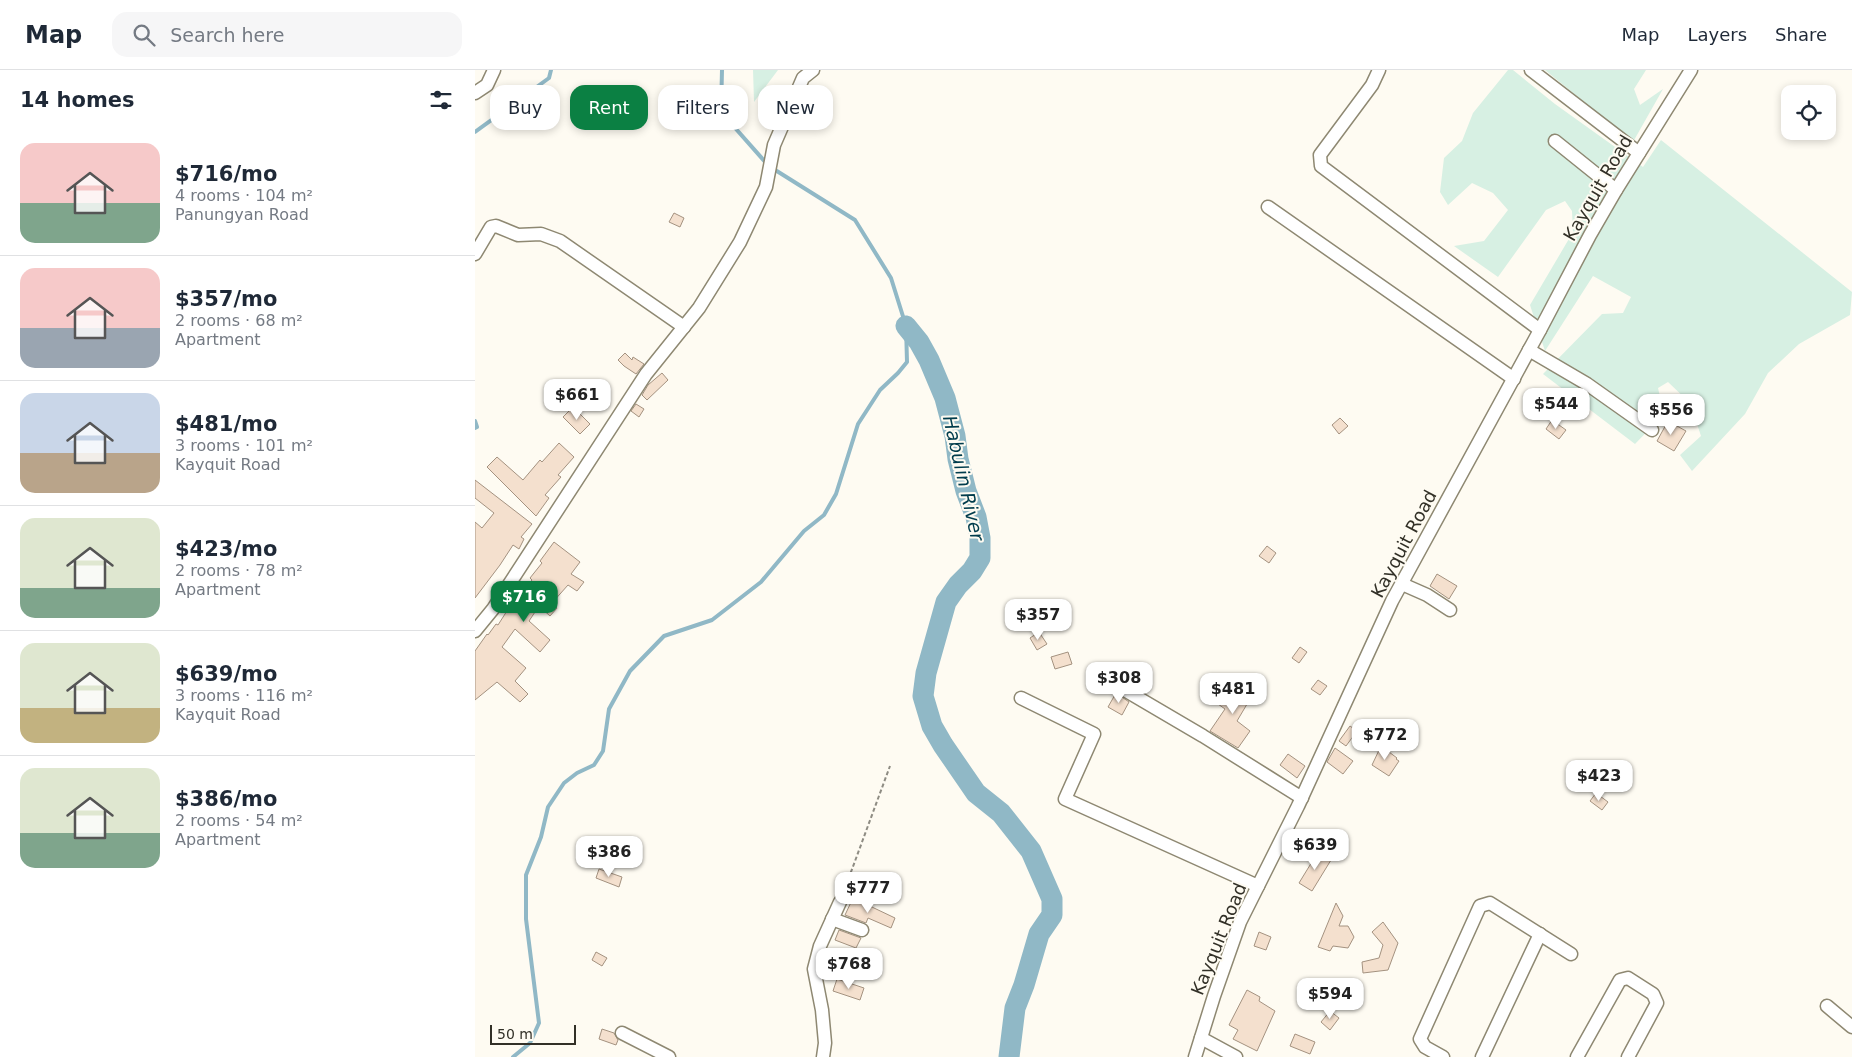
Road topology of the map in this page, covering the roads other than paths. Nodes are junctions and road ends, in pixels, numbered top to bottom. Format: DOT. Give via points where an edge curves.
graph roads {
  1 [pos="494,70"];
  2 [pos="813,70"];
  3 [pos="1379,70"];
  4 [pos="1531,70"];
  5 [pos="1691,70"];
  6 [pos="1681,76"];
  7 [pos="475,93"];
  8 [pos="1555,141"];
  9 [pos="1639,152"];
  10 [pos="1616,190"];
  11 [pos="1268,207"];
  12 [pos="475,254"];
  13 [pos="684,328"];
  14 [pos="1540,330"];
  15 [pos="1529,350"];
  16 [pos="1513,379"];
  17 [pos="1652,430"];
  18 [pos="1402,584"];
  19 [pos="1450,610"];
  20 [pos="475,631"];
  21 [pos="1111,674"];
  22 [pos="1021,698"];
  23 [pos="1302,798"];
  24 [pos="1258,886"];
  25 [pos="840,902"];
  26 [pos="832,920"];
  27 [pos="862,930"];
  28 [pos="1540,934"];
  29 [pos="1571,954"];
  30 [pos="1827,1006"];
  31 [pos="1852,1027"];
  32 [pos="622,1033"];
  33 [pos="1201,1038"];
  34 [pos="669,1057"];
  35 [pos="823,1057"];
  36 [pos="1195,1057"];
  37 [pos="1236,1057"];
  38 [pos="1443,1057"];
  39 [pos="1482,1057"];
  40 [pos="1577,1057"];
  41 [pos="1628,1057"];
  1 -- 7 [label="street" via="487,85"];
  2 -- 13 [label="street" via="803,78 774,145 766,187 740,242"];
  3 -- 14 [label="street" via="1373,85 1320,155 1321,166"];
  4 -- 9 [label="street"];
  5 -- 6 [label="street, Kayquit Road"];
  6 -- 9 [label="street, Kayquit Road"];
  8 -- 10 [label="street"];
  9 -- 10 [label="street, Kayquit Road"];
  10 -- 14 [label="street, Kayquit Road"];
  11 -- 16 [label="street"];
  12 -- 13 [label="street" via="491,227 518,235 541,234 560,241"];
  13 -- 20 [label="street" via="646,374 493,609"];
  14 -- 15 [label="street, Kayquit Road"];
  15 -- 16 [label="street, Kayquit Road"];
  15 -- 17 [label="street" via="1587,384"];
  16 -- 18 [label="street, Kayquit Road"];
  18 -- 19 [label="street"];
  18 -- 23 [label="street, Kayquit Road"];
  21 -- 23 [label="street" via="1123,689"];
  22 -- 24 [label="street" via="1094,734 1065,799"];
  23 -- 24 [label="street, Kayquit Road"];
  24 -- 33 [label="street, Kayquit Road" via="1240,922"];
  25 -- 26 [label="street"];
  26 -- 27 [label="street"];
  26 -- 35 [label="street" via="814,968 824,1027"];
  28 -- 29 [label="street"];
  28 -- 38 [label="street" via="1490,903 1480,906 1420,1039 1425,1047"];
  28 -- 39 [label="street"];
  30 -- 31 [label="street"];
  32 -- 34 [label="street"];
  33 -- 36 [label="street, Kayquit Road"];
  33 -- 37 [label="street"];
  40 -- 41 [label="street" via="1621,980 1628,978 1653,994 1657,1003"];
}
